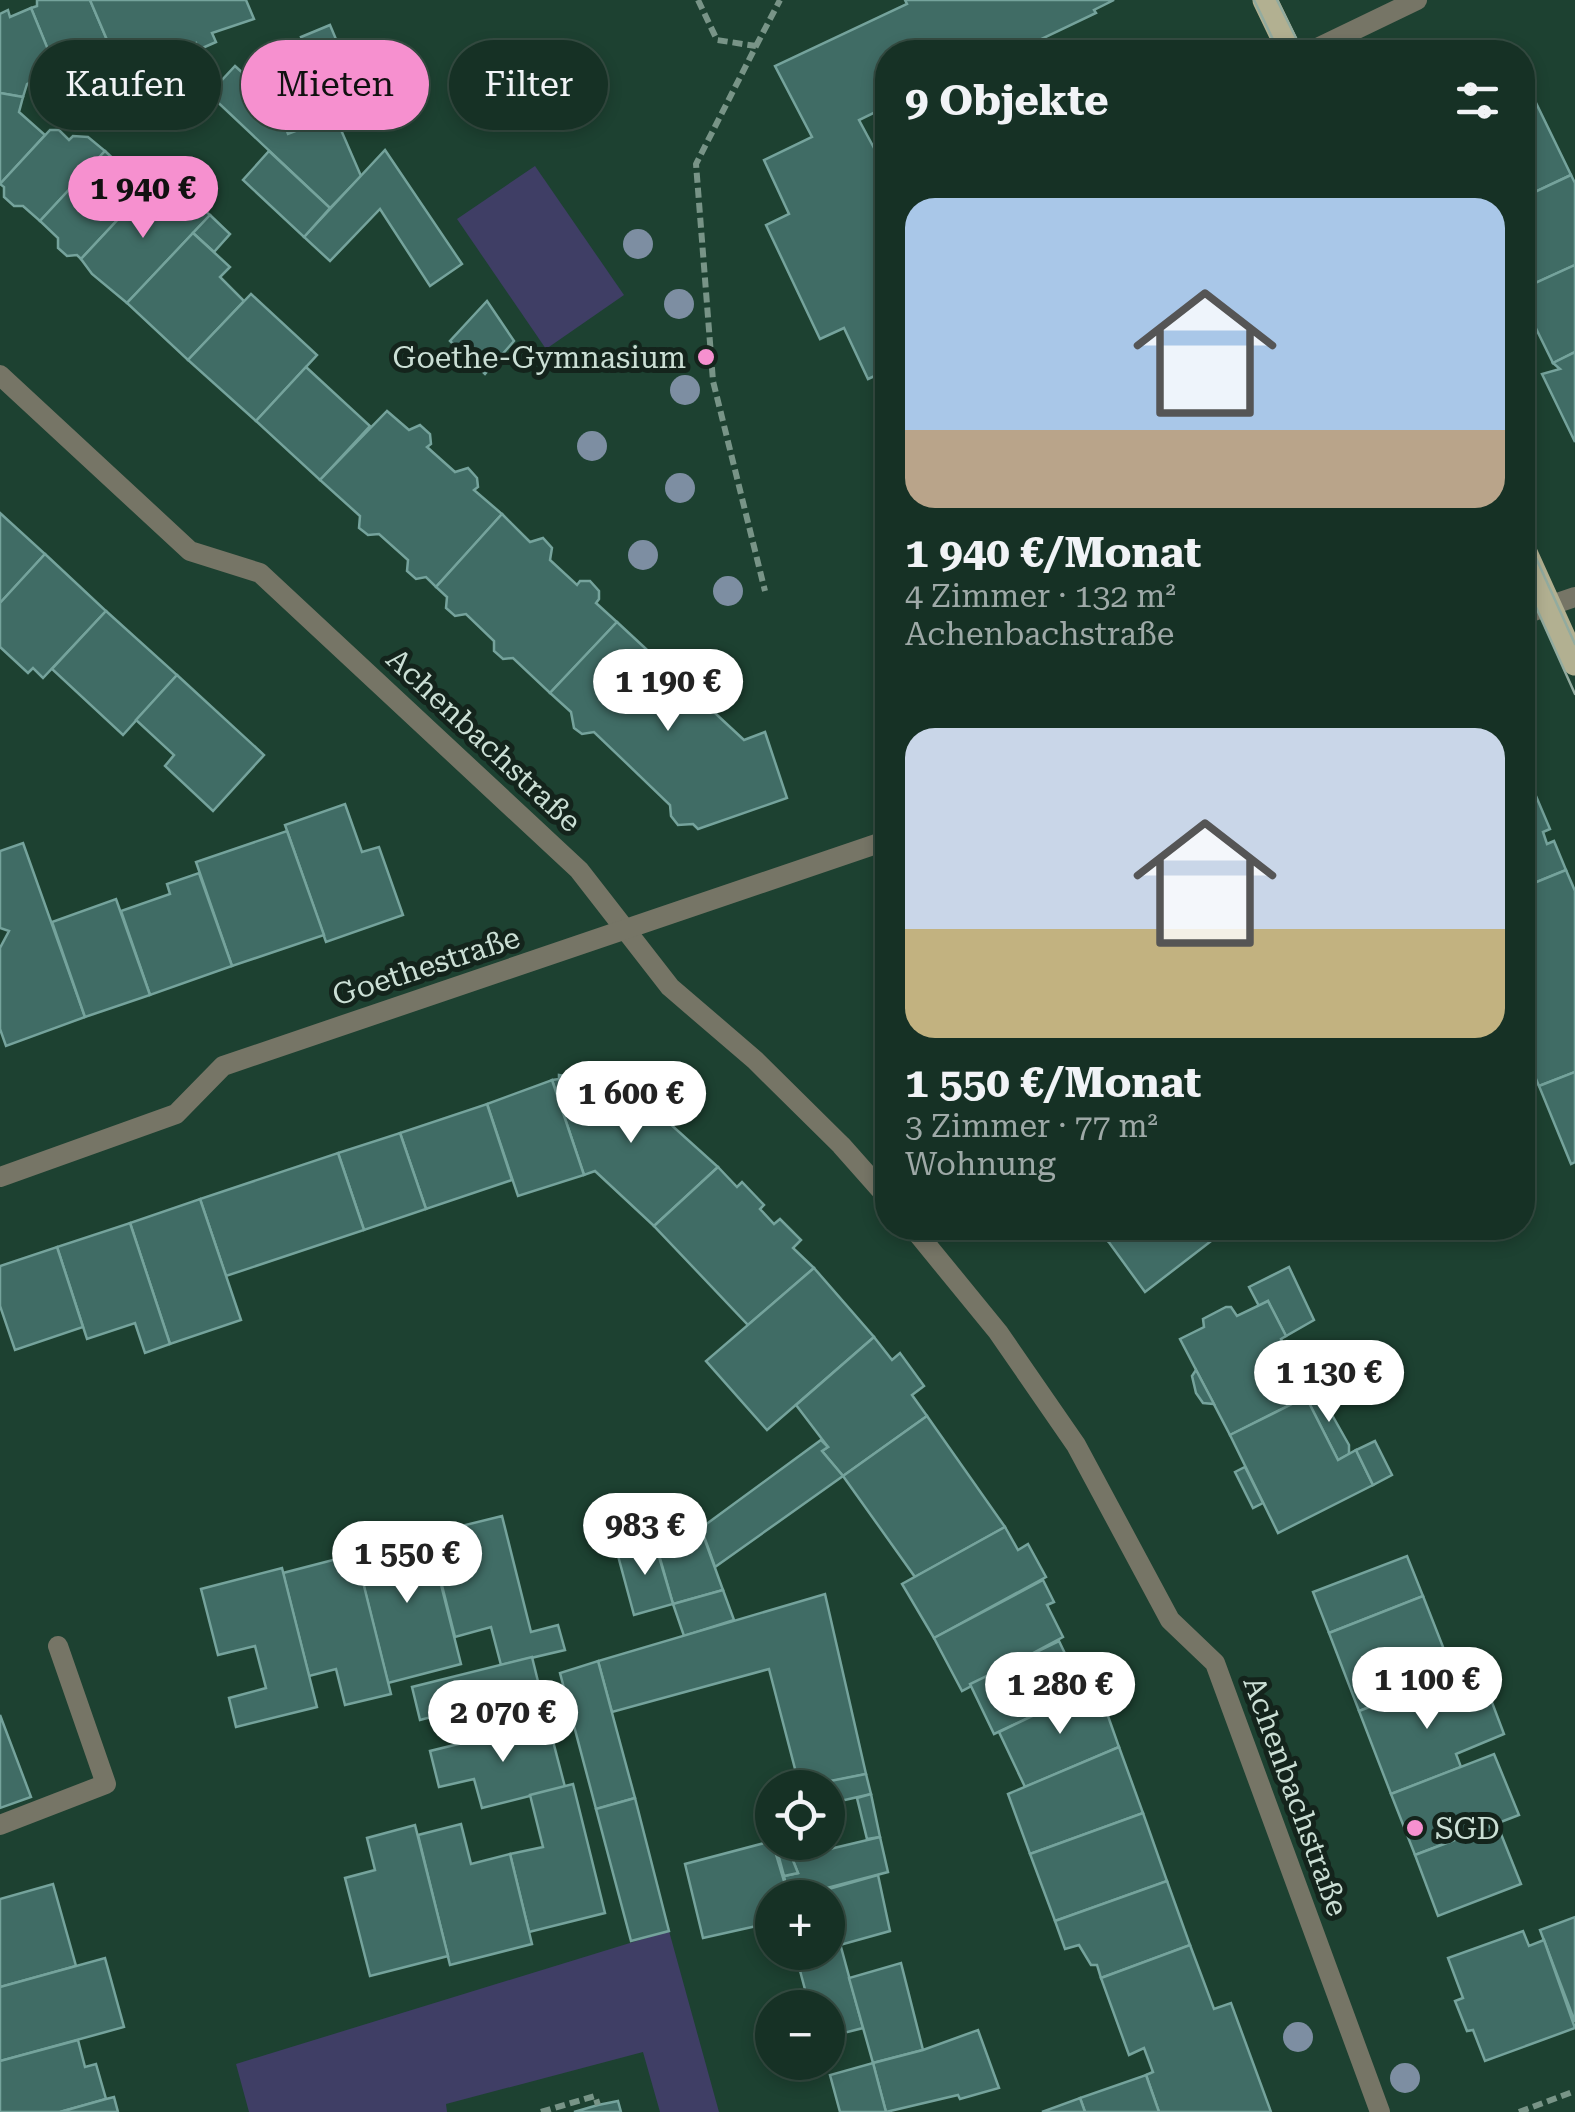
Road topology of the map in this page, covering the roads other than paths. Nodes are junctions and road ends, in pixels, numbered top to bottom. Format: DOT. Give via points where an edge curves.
graph roads {
  1 [pos="1265,0"];
  2 [pos="1417,0"];
  3 [pos="1284,40"];
  4 [pos="1334,40"];
  5 [pos="0,375"];
  6 [pos="1535,564"];
  7 [pos="1562,600"];
  8 [pos="1535,610"];
  9 [pos="1575,664"];
  10 [pos="875,845"];
  11 [pos="626,932"];
  12 [pos="0,1178"];
  13 [pos="875,1183"];
  14 [pos="923,1240"];
  15 [pos="58,1646"];
  16 [pos="0,1826"];
  17 [pos="1380,2112"];
  1 -- 3 [label="main road"];
  2 -- 4 [label="street"];
  5 -- 11 [label="street, Achenbachstraße" via="190,552 260,573 579,870"];
  6 -- 7 [label="main road"];
  7 -- 8 [label="street"];
  7 -- 9 [label="main road"];
  10 -- 11 [label="street, Goethestraße"];
  11 -- 12 [label="street, Goethestraße" via="222,1066 176,1114"];
  11 -- 13 [label="street, Achenbachstraße" via="670,987 767,1072"];
  14 -- 17 [label="street, Achenbachstraße" via="998,1332 1076,1445 1170,1620 1215,1663"];
  15 -- 16 [label="street" via="106,1784"];
}
